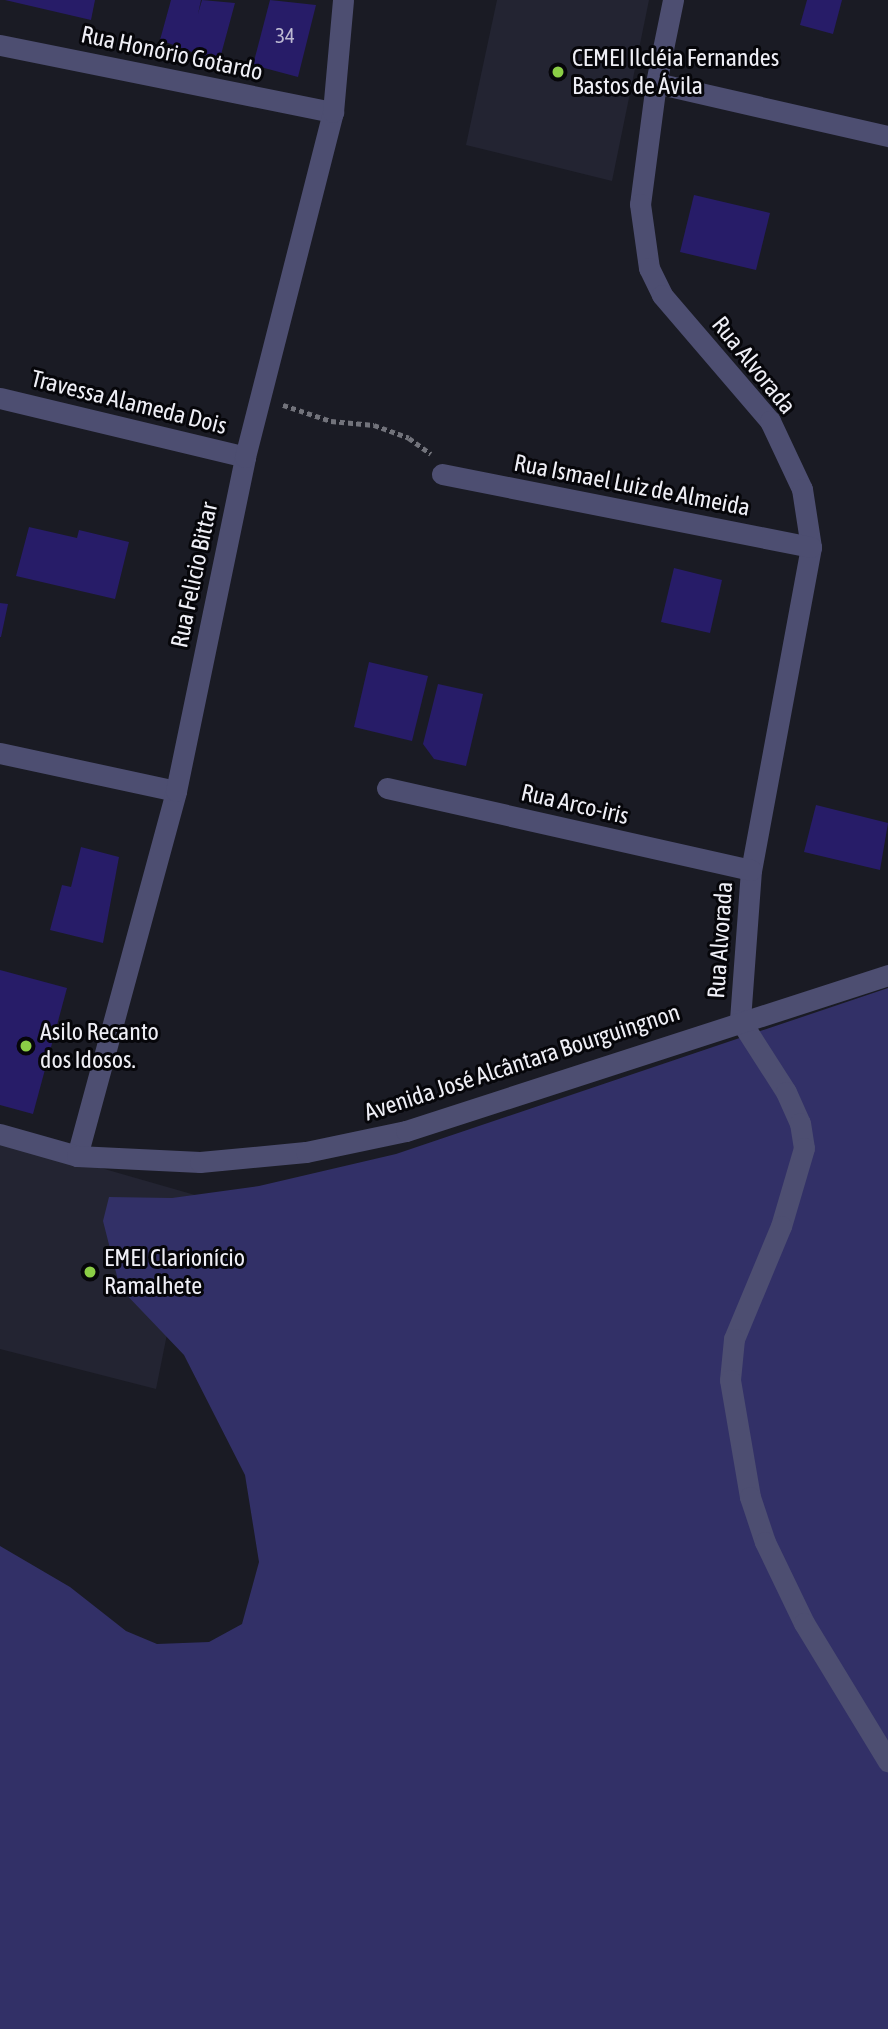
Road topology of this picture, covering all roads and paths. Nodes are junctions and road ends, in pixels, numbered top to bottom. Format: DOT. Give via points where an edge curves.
graph roads {
  1 [pos="342,0"];
  2 [pos="673,0"];
  3 [pos="0,45"];
  4 [pos="656,83"];
  5 [pos="333,112"];
  6 [pos="888,136"];
  7 [pos="259,395"];
  8 [pos="0,398"];
  9 [pos="245,457"];
  10 [pos="442,474"];
  11 [pos="811,547"];
  12 [pos="0,753"];
  13 [pos="387,788"];
  14 [pos="176,791"];
  15 [pos="751,870"];
  16 [pos="888,975"];
  17 [pos="740,1020"];
  18 [pos="0,1134"];
  19 [pos="77,1156"];
  20 [pos="888,1761"];
  1 -- 5 [label="street, Rua Felicio Bittar"];
  2 -- 4 [label="street, Rua Alvorada"];
  3 -- 5 [label="street, Rua Honório Gotardo"];
  4 -- 6 [label="street"];
  4 -- 11 [label="street, Rua Alvorada" via="640,204 649,268 662,295 770,421 802,489"];
  5 -- 7 [label="street, Rua Felicio Bittar"];
  7 -- 9 [label="street, Rua Felicio Bittar"];
  7 -- 10 [label="path" via="331,421 374,425 409,438 431,455"];
  8 -- 9 [label="street, Travessa Alameda Dois"];
  9 -- 14 [label="street, Rua Felicio Bittar"];
  10 -- 11 [label="street, Rua Ismael Luiz de Almeida"];
  11 -- 15 [label="street, Rua Alvorada"];
  12 -- 14 [label="street"];
  13 -- 15 [label="street, Rua Arco-iris"];
  14 -- 19 [label="street, Rua Felicio Bittar"];
  15 -- 17 [label="street, Rua Alvorada"];
  16 -- 17 [label="street, Avenida José Alcântara Bourguingnon"];
  17 -- 19 [label="street, Avenida José Alcântara Bourguingnon" via="406,1131 306,1152 201,1162"];
  17 -- 20 [label="street" via="786,1092 800,1123 804,1147 781,1226 734,1339 730,1380 738,1441 765,1542 804,1623"];
  18 -- 19 [label="street, Avenida José Alcântara Bourguingnon"];
}
